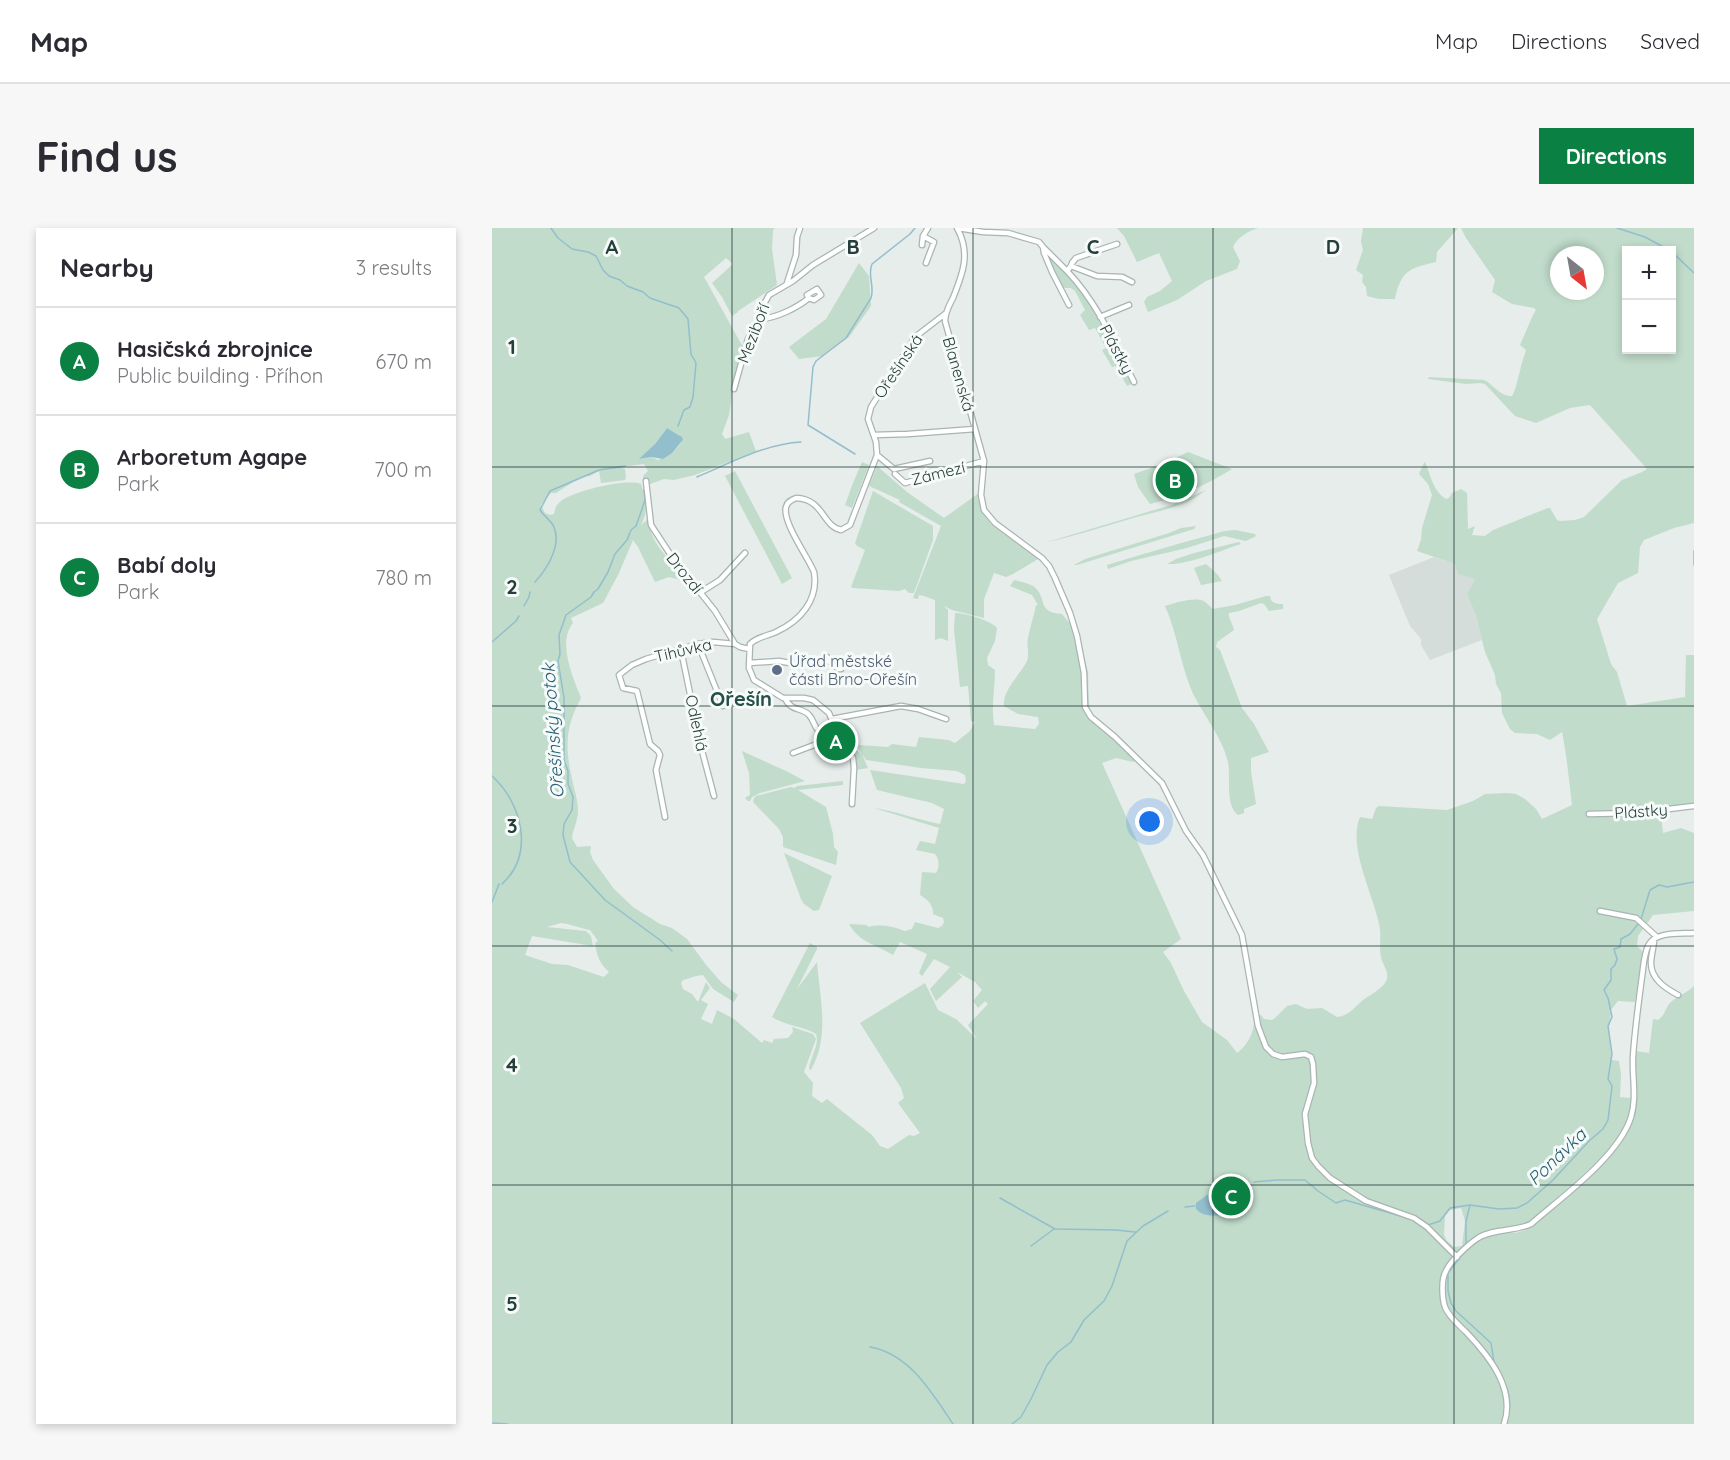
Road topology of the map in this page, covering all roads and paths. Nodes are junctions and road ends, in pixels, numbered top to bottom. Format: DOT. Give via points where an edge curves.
graph roads {
  1 [pos="800,228"];
  2 [pos="874,228"];
  3 [pos="928,228"];
  4 [pos="958,228"];
  5 [pos="923,236"];
  6 [pos="1117,244"];
  7 [pos="921,245"];
  8 [pos="1043,247"];
  9 [pos="926,263"];
  10 [pos="1069,268"];
  11 [pos="1132,282"];
  12 [pos="787,283"];
  13 [pos="809,298"];
  14 [pos="1069,305"];
  15 [pos="1129,305"];
  16 [pos="945,314"];
  17 [pos="1100,317"];
  18 [pos="761,319"];
  19 [pos="1134,382"];
  20 [pos="734,389"];
  21 [pos="975,429"];
  22 [pos="874,435"];
  23 [pos="877,455"];
  24 [pos="930,460"];
  25 [pos="984,462"];
  26 [pos="895,474"];
  27 [pos="646,481"];
  28 [pos="745,553"];
  29 [pos="701,592"];
  30 [pos="698,644"];
  31 [pos="735,644"];
  32 [pos="750,649"];
  33 [pos="681,650"];
  34 [pos="827,657"];
  35 [pos="821,659"];
  36 [pos="749,663"];
  37 [pos="841,669"];
  38 [pos="785,698"];
  39 [pos="723,706"];
  40 [pos="946,718"];
  41 [pos="832,719"];
  42 [pos="838,736"];
  43 [pos="828,740"];
  44 [pos="794,753"];
  45 [pos="714,796"];
  46 [pos="852,804"];
  47 [pos="1694,806"];
  48 [pos="1589,814"];
  49 [pos="665,817"];
  50 [pos="1600,911"];
  51 [pos="1694,933"];
  52 [pos="1656,938"];
  53 [pos="1678,995"];
  54 [pos="1456,1257"];
  55 [pos="1504,1424"];
  1 -- 12 [label="street"];
  2 -- 12 [label="street, Meziboří"];
  3 -- 5 [label="street"];
  4 -- 8 [label="street" via="1014,234 1036,240"];
  4 -- 16 [label="street, Blanenská" via="965,253 960,280"];
  5 -- 7 [label="street"];
  5 -- 9 [label="street" via="934,242"];
  6 -- 10 [label="street" via="1077,258"];
  8 -- 10 [label="street, Plástky"];
  8 -- 14 [label="street"];
  10 -- 11 [label="street"];
  10 -- 17 [label="street, Plástky"];
  12 -- 18 [label="street, Meziboří" via="769,295"];
  13 -- 18 [label="street"];
  15 -- 17 [label="street, Plástky"];
  16 -- 21 [label="street, Blanenská"];
  16 -- 22 [label="street, Ořešínská" via="915,337 873,404 868,418"];
  17 -- 19 [label="street, Plástky"];
  18 -- 20 [label="street, Meziboří" via="748,339"];
  21 -- 22 [label="street"];
  21 -- 25 [label="street, Blanenská"];
  22 -- 23 [label="street, Ořešínská"];
  23 -- 24 [label="street" via="894,469"];
  23 -- 32 [label="street, Ořešínská" via="850,525 844,529 834,528 807,499 796,498 786,505 787,520 814,572 814,592 794,621 751,642"];
  25 -- 26 [label="street, Zámezí" via="905,483"];
  25 -- 54 [label="street, Blanenská" via="984,510 992,521 1049,566 1064,597 1077,636 1087,712 1162,783 1242,935 1258,1026 1266,1047 1282,1057 1311,1057 1314,1083 1305,1114 1312,1158 1330,1178 1366,1201 1414,1218"];
  27 -- 29 [label="street, Drozdí" via="651,525"];
  28 -- 29 [label="street"];
  29 -- 31 [label="street, Drozdí"];
  30 -- 31 [label="street, Tihůvka"];
  30 -- 33 [label="street, Tihůvka"];
  30 -- 39 [label="street"];
  31 -- 32 [label="street"];
  32 -- 36 [label="street"];
  33 -- 45 [label="street, Odlehlá"];
  33 -- 49 [label="street, Tihůvka" via="632,666 619,676 623,688 637,691 650,744 660,755 656,770"];
  34 -- 35 [label="street"];
  35 -- 36 [label="street" via="795,664"];
  35 -- 37 [label="street"];
  36 -- 38 [label="street" via="754,680"];
  38 -- 41 [label="street" via="813,700"];
  38 -- 43 [label="street" via="809,715"];
  40 -- 41 [label="street" via="900,706"];
  41 -- 42 [label="street"];
  42 -- 43 [label="street"];
  42 -- 46 [label="street" via="854,763"];
  43 -- 44 [label="street"];
  47 -- 48 [label="street, Plástky"];
  50 -- 52 [label="street" via="1640,921"];
  51 -- 52 [label="street"];
  52 -- 53 [label="street" via="1653,974"];
  52 -- 54 [label="street" via="1646,951 1638,1011 1633,1057 1634,1106 1617,1145 1531,1224 1484,1235"];
  54 -- 55 [label="street" via="1445,1271 1445,1307 1484,1350 1507,1394"];
}
